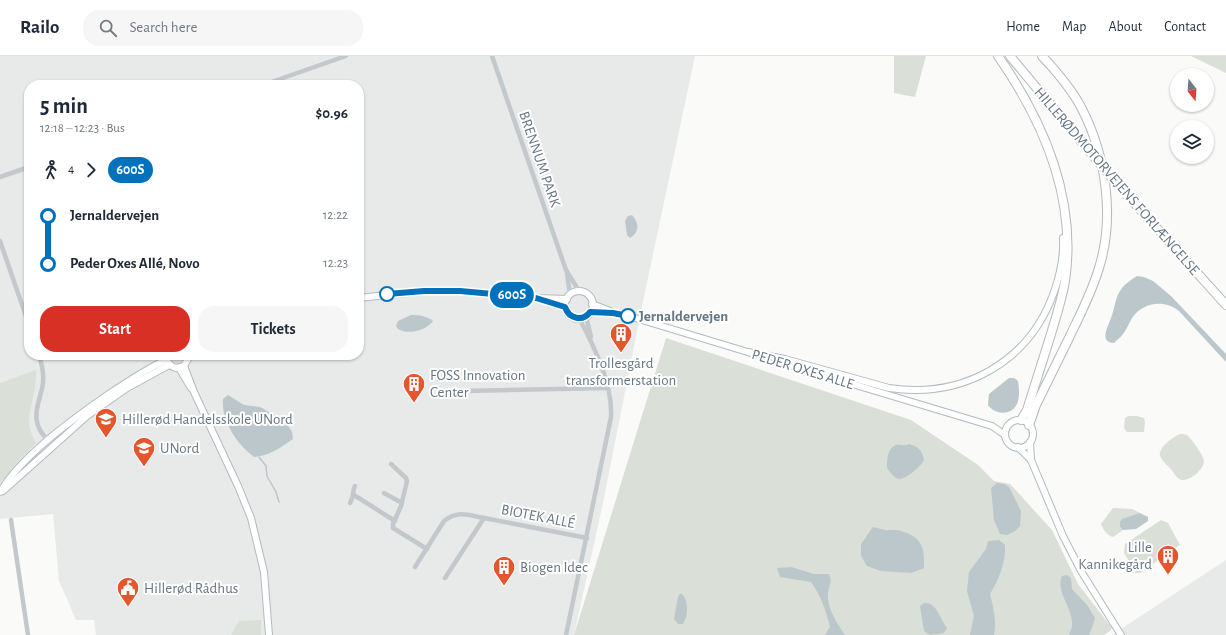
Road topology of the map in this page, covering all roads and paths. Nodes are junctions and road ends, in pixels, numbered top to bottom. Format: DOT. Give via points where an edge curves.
graph roads {
  1 [pos="346,56"];
  2 [pos="492,56"];
  3 [pos="998,56"];
  4 [pos="1010,56"];
  5 [pos="1042,56"];
  6 [pos="276,80"];
  7 [pos="1040,128"];
  8 [pos="24,169"];
  9 [pos="0,177"];
  10 [pos="0,242"];
  11 [pos="566,270"];
  12 [pos="579,291"];
  13 [pos="364,297"];
  14 [pos="568,297"];
  15 [pos="536,298"];
  16 [pos="592,304"];
  17 [pos="1226,305"];
  18 [pos="565,307"];
  19 [pos="24,311"];
  20 [pos="613,313"];
  21 [pos="588,314"];
  22 [pos="579,318"];
  23 [pos="592,343"];
  24 [pos="748,352"];
  25 [pos="40,360"];
  26 [pos="167,360"];
  27 [pos="187,360"];
  28 [pos="182,367"];
  29 [pos="608,388"];
  30 [pos="466,391"];
  31 [pos="1021,420"];
  32 [pos="1029,425"];
  33 [pos="992,426"];
  34 [pos="1007,427"];
  35 [pos="1006,435"];
  36 [pos="48,440"];
  37 [pos="1030,442"];
  38 [pos="53,446"];
  39 [pos="1018,447"];
  40 [pos="1031,460"];
  41 [pos="390,464"];
  42 [pos="356,486"];
  43 [pos="0,493"];
  44 [pos="384,493"];
  45 [pos="354,496"];
  46 [pos="350,503"];
  47 [pos="402,503"];
  48 [pos="484,518"];
  49 [pos="10,520"];
  50 [pos="395,521"];
  51 [pos="587,538"];
  52 [pos="427,549"];
  53 [pos="414,567"];
  54 [pos="445,578"];
  55 [pos="28,635"];
  56 [pos="269,635"];
  57 [pos="566,635"];
  58 [pos="1121,635"];
  1 -- 6 [label="street"];
  2 -- 11 [label="street, BRENNUM PARK"];
  3 -- 7 [label="highway" via="1015,81"];
  4 -- 17 [label="highway, HILLERØDMOTORVEJENS FORLÆNGELSE, bridge" via="1117,184"];
  5 -- 32 [label="highway" via="1068,86 1091,130 1102,167 1107,212 1103,251 1094,286 1036,405"];
  7 -- 24 [label="street" via="1060,203 1064,240 1062,259 1059,278 1046,313 1030,337 1009,357 967,382 941,389 915,391 889,388 785,359"];
  7 -- 31 [label="highway" via="1065,208 1067,258 1059,308 1027,410"];
  8 -- 9 [label="street"];
  10 -- 19 [label="street"];
  11 -- 12 [label="street, BRENNUM PARK"];
  11 -- 14 [label="street, BRENNUM PARK"];
  12 -- 14 [label="street"];
  12 -- 16 [label="street" via="588,295"];
  13 -- 15 [label="street" via="424,291 460,291"];
  14 -- 15 [label="street"];
  14 -- 18 [label="street"];
  15 -- 18 [label="street"];
  16 -- 20 [label="street, PEDER OXES ALLE"];
  16 -- 21 [label="street"];
  18 -- 22 [label="street" via="570,315"];
  20 -- 21 [label="street, PEDER OXES ALLE"];
  20 -- 24 [label="street, PEDER OXES ALLE"];
  21 -- 22 [label="street"];
  21 -- 23 [label="street"];
  22 -- 23 [label="street"];
  23 -- 29 [label="street"];
  24 -- 33 [label="street, PEDER OXES ALLE"];
  25 -- 36 [label="street" via="43,383 36,416 39,429"];
  26 -- 28 [label="street" via="176,368"];
  26 -- 36 [label="street" via="125,383"];
  26 -- 38 [label="street" via="87,416"];
  27 -- 28 [label="street"];
  28 -- 56 [label="street" via="251,518 264,572"];
  29 -- 30 [label="street"];
  29 -- 51 [label="street" via="612,417"];
  31 -- 32 [label="street"];
  31 -- 34 [label="street"];
  32 -- 37 [label="street" via="1033,434"];
  33 -- 34 [label="street, PEDER OXES ALLE"];
  33 -- 35 [label="street, PEDER OXES ALLE"];
  34 -- 35 [label="street"];
  35 -- 39 [label="street" via="1009,443"];
  36 -- 38 [label="street"];
  36 -- 43 [label="street" via="9,478"];
  37 -- 39 [label="street"];
  37 -- 40 [label="street"];
  38 -- 43 [label="street"];
  39 -- 40 [label="street"];
  40 -- 58 [label="street" via="1074,559"];
  41 -- 47 [label="street" via="407,480"];
  42 -- 45 [label="street" via="353,490"];
  44 -- 47 [label="street"];
  45 -- 46 [label="street"];
  45 -- 50 [label="street"];
  47 -- 50 [label="street"];
  48 -- 51 [label="street, BIOTEK ALLÉ"];
  48 -- 52 [label="street" via="461,514 450,516 444,520"];
  48 -- 54 [label="street, BIOTEK ALLÉ"];
  49 -- 55 [label="street"];
  50 -- 52 [label="street" via="394,529"];
  51 -- 57 [label="street"];
  52 -- 53 [label="street"];
}
